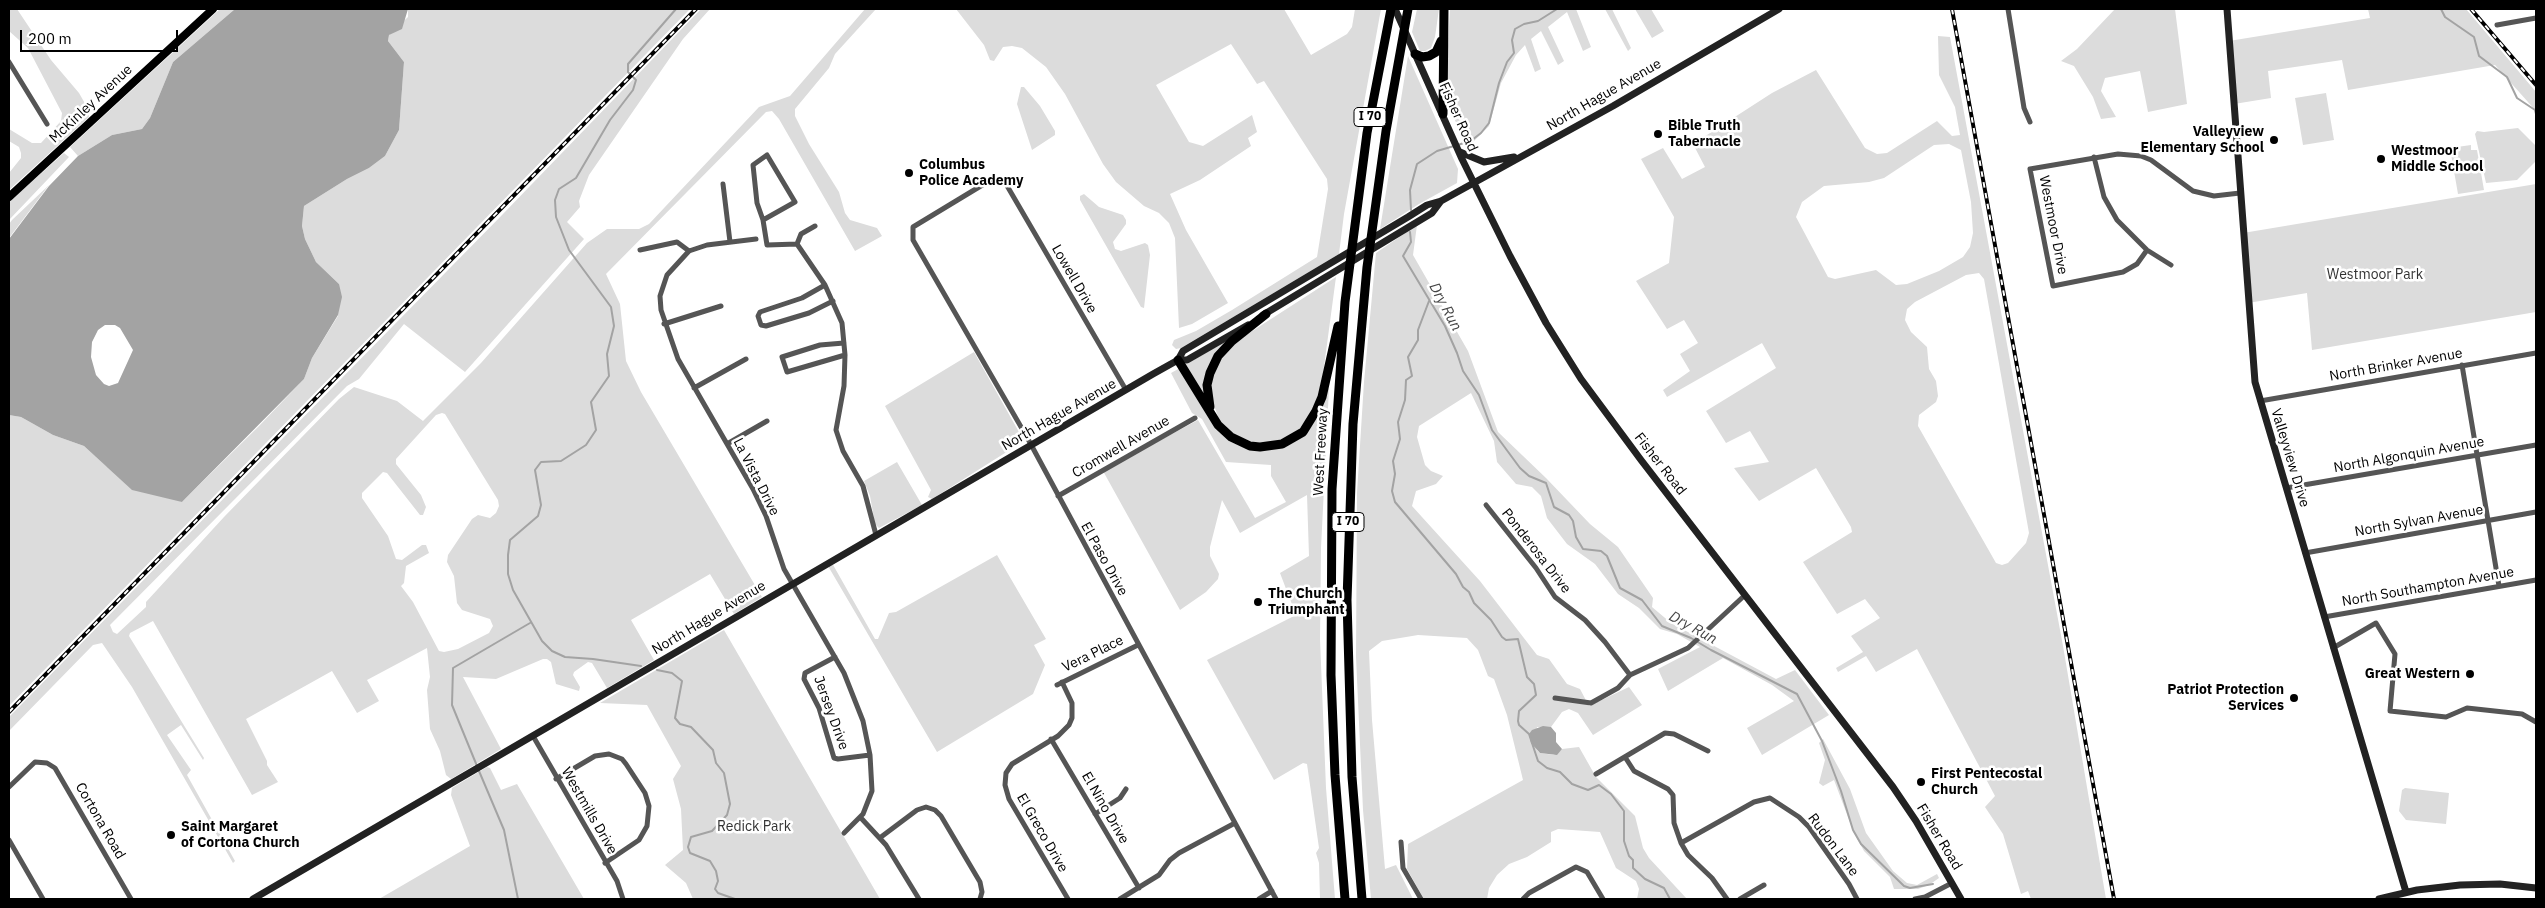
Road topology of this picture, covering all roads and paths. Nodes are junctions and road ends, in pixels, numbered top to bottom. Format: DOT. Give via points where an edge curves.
graph roads {
  1 [pos="213,9"];
  2 [pos="1391,9"];
  3 [pos="1395,9"];
  4 [pos="1408,9"];
  5 [pos="1444,9"];
  6 [pos="1779,9"];
  7 [pos="2008,9"];
  8 [pos="2227,9"];
  9 [pos="2536,18"];
  10 [pos="2497,25"];
  11 [pos="1443,36"];
  12 [pos="1415,54"];
  13 [pos="9,62"];
  14 [pos="16,73"];
  15 [pos="9,78"];
  16 [pos="1443,114"];
  17 [pos="2030,122"];
  18 [pos="47,124"];
  19 [pos="1459,152"];
  20 [pos="1522,156"];
  21 [pos="2094,157"];
  22 [pos="1000,180"];
  23 [pos="1474,182"];
  24 [pos="723,184"];
  25 [pos="2240,194"];
  26 [pos="9,197"];
  27 [pos="1441,202"];
  28 [pos="764,220"];
  29 [pos="815,226"];
  30 [pos="756,239"];
  31 [pos="730,242"];
  32 [pos="797,244"];
  33 [pos="640,250"];
  34 [pos="2147,250"];
  35 [pos="689,251"];
  36 [pos="2171,265"];
  37 [pos="825,285"];
  38 [pos="833,301"];
  39 [pos="1346,302"];
  40 [pos="721,306"];
  41 [pos="1266,314"];
  42 [pos="664,324"];
  43 [pos="844,344"];
  44 [pos="2536,352"];
  45 [pos="845,355"];
  46 [pos="746,359"];
  47 [pos="1178,360"];
  48 [pos="2462,365"];
  49 [pos="694,388"];
  50 [pos="1126,390"];
  51 [pos="2260,401"];
  52 [pos="1213,417"];
  53 [pos="1195,418"];
  54 [pos="767,421"];
  55 [pos="727,444"];
  56 [pos="2536,445"];
  57 [pos="1031,446"];
  58 [pos="2477,455"];
  59 [pos="2286,488"];
  60 [pos="1058,496"];
  61 [pos="1486,505"];
  62 [pos="2536,512"];
  63 [pos="2488,521"];
  64 [pos="876,535"];
  65 [pos="2305,552"];
  66 [pos="2536,580"];
  67 [pos="792,583"];
  68 [pos="2499,586"];
  69 [pos="1745,594"];
  70 [pos="2324,616"];
  71 [pos="1138,644"];
  72 [pos="2333,648"];
  73 [pos="835,657"];
  74 [pos="1630,675"];
  75 [pos="1554,698"];
  76 [pos="2536,722"];
  77 [pos="533,736"];
  78 [pos="1051,740"];
  79 [pos="1708,751"];
  80 [pos="870,755"];
  81 [pos="1625,757"];
  82 [pos="1596,774"];
  83 [pos="556,778"];
  84 [pos="9,788"];
  85 [pos="1126,789"];
  86 [pos="1095,814"];
  87 [pos="860,818"];
  88 [pos="1235,823"];
  89 [pos="844,833"];
  90 [pos="881,837"];
  91 [pos="9,840"];
  92 [pos="1401,842"];
  93 [pos="1680,843"];
  94 [pos="605,863"];
  95 [pos="1952,883"];
  96 [pos="1764,886"];
  97 [pos="1139,888"];
  98 [pos="2536,888"];
  99 [pos="1272,892"];
  100 [pos="2407,896"];
  101 [pos="981,897"];
  102 [pos="43,899"];
  103 [pos="131,899"];
  104 [pos="253,899"];
  105 [pos="623,899"];
  106 [pos="918,899"];
  107 [pos="1068,899"];
  108 [pos="1120,899"];
  109 [pos="1259,899"];
  110 [pos="1276,899"];
  111 [pos="1345,899"];
  112 [pos="1362,899"];
  113 [pos="1421,899"];
  114 [pos="1523,899"];
  115 [pos="1603,899"];
  116 [pos="1727,899"];
  117 [pos="1740,899"];
  118 [pos="1857,899"];
  119 [pos="1915,899"];
  120 [pos="1960,899"];
  121 [pos="2379,899"];
  1 -- 26 [label="main road, McKinley Avenue"];
  2 -- 39 [label="highway, West Freeway / I 70" via="1368,133"];
  3 -- 12 [label="main road, Fisher Road"];
  4 -- 112 [label="highway, I 70" via="1372,225 1353,424 1347,600 1350,738"];
  5 -- 11 [label="highway"];
  6 -- 20 [label="main road, North Hague Avenue"];
  7 -- 17 [label="street" via="2024,108"];
  8 -- 25 [label="main road, Valleyview Drive"];
  9 -- 10 [label="street"];
  11 -- 12 [label="highway" via="1433,54 1422,57"];
  11 -- 16 [label="highway"];
  12 -- 16 [label="main road, Fisher Road"];
  13 -- 14 [label="street"];
  14 -- 15 [label="street"];
  14 -- 18 [label="street"];
  16 -- 19 [label="main road, Fisher Road"];
  19 -- 20 [label="main road" via="1484,162"];
  19 -- 23 [label="main road, Fisher Road"];
  20 -- 23 [label="main road, North Hague Avenue"];
  21 -- 25 [label="street" via="2141,156 2193,191 2214,196"];
  21 -- 34 [label="street" via="2110,209 2126,231"];
  21 -- 34 [label="street, Westmoor Drive" via="2030,169 2053,286 2124,272 2137,264"];
  22 -- 50 [label="street, Lowell Drive" via="1006,184"];
  22 -- 57 [label="street, El Paso Drive" via="989,181 916,224 912,231 917,247"];
  23 -- 27 [label="main road, North Hague Avenue"];
  23 -- 69 [label="main road, Fisher Road" via="1521,278 1581,380"];
  24 -- 31 [label="street"];
  25 -- 51 [label="main road, Valleyview Drive" via="2253,365"];
  27 -- 41 [label="main road, North Hague Avenue" via="1432,213"];
  27 -- 47 [label="main road, North Hague Avenue" via="1427,205 1183,351"];
  28 -- 28 [label="street" via="757,203 754,165 767,155 795,202"];
  28 -- 32 [label="street" via="767,245"];
  29 -- 32 [label="street" via="802,234"];
  30 -- 31 [label="street, La Vista Drive"];
  31 -- 35 [label="street, La Vista Drive" via="707,244"];
  32 -- 37 [label="street"];
  33 -- 35 [label="street" via="677,242"];
  34 -- 36 [label="street"];
  35 -- 42 [label="street, La Vista Drive" via="671,268 664,281 660,296"];
  37 -- 38 [label="street"];
  37 -- 38 [label="street" via="802,298 760,312 761,325 809,313"];
  38 -- 43 [label="street" via="842,323"];
  39 -- 52 [label="highway" via="1322,397 1303,432 1282,444 1250,446 1231,437"];
  39 -- 111 [label="highway, West Freeway / I 70" via="1336,425 1330,582 1334,758"];
  40 -- 42 [label="street"];
  41 -- 47 [label="main road, North Hague Avenue" via="1188,360"];
  41 -- 52 [label="highway" via="1232,341 1213,364 1207,392"];
  42 -- 49 [label="street, La Vista Drive"];
  43 -- 45 [label="street"];
  43 -- 45 [label="street" via="820,345 782,357 787,372"];
  44 -- 48 [label="street, North Brinker Avenue"];
  45 -- 64 [label="street" via="844,386 836,430 843,451 864,486"];
  46 -- 49 [label="street"];
  47 -- 50 [label="main road, North Hague Avenue"];
  47 -- 52 [label="highway"];
  48 -- 51 [label="street, North Brinker Avenue"];
  48 -- 58 [label="street"];
  49 -- 55 [label="street, La Vista Drive"];
  50 -- 57 [label="main road, North Hague Avenue"];
  51 -- 59 [label="main road, Valleyview Drive"];
  53 -- 60 [label="street, Cromwell Avenue"];
  54 -- 55 [label="street"];
  55 -- 67 [label="street, La Vista Drive" via="766,516 781,562"];
  56 -- 58 [label="street, North Algonquin Avenue"];
  57 -- 60 [label="street, El Paso Drive"];
  57 -- 64 [label="main road, North Hague Avenue"];
  58 -- 59 [label="street, North Algonquin Avenue"];
  58 -- 63 [label="street"];
  59 -- 65 [label="main road, Valleyview Drive"];
  60 -- 71 [label="street, El Paso Drive"];
  61 -- 74 [label="street, Ponderosa Drive" via="1555,597 1585,620"];
  62 -- 63 [label="street, North Sylvan Avenue"];
  63 -- 65 [label="street, North Sylvan Avenue"];
  63 -- 68 [label="street"];
  64 -- 67 [label="main road, North Hague Avenue"];
  65 -- 70 [label="main road, Valleyview Drive"];
  66 -- 68 [label="street, North Southampton Avenue"];
  67 -- 73 [label="street, La Vista Drive"];
  67 -- 77 [label="main road, North Hague Avenue"];
  68 -- 70 [label="street, North Southampton Avenue"];
  69 -- 74 [label="street" via="1683,652"];
  69 -- 95 [label="main road, Fisher Road" via="1893,787"];
  70 -- 72 [label="main road, Valleyview Drive"];
  71 -- 78 [label="street, Vera Place" via="1060,683 1072,703 1072,718 1064,731"];
  71 -- 88 [label="street, El Paso Drive"];
  72 -- 76 [label="street" via="2376,623 2395,654 2390,711 2446,717 2467,708 2522,714"];
  72 -- 100 [label="main road, Valleyview Drive"];
  73 -- 80 [label="street, La Vista Drive" via="858,708"];
  73 -- 80 [label="street, Jersey Drive" via="804,677 819,708 834,756 838,760"];
  74 -- 75 [label="street" via="1618,688 1592,703"];
  77 -- 83 [label="street, Westmills Drive"];
  77 -- 104 [label="main road, North Hague Avenue"];
  78 -- 86 [label="street, El Nino Drive"];
  78 -- 107 [label="street, El Greco Drive" via="1012,764 1006,776 1005,789"];
  79 -- 81 [label="street" via="1666,733"];
  80 -- 87 [label="street, La Vista Drive" via="872,791"];
  81 -- 82 [label="street"];
  81 -- 93 [label="street" via="1634,771 1673,795 1674,823"];
  83 -- 94 [label="street, Westmills Drive"];
  83 -- 94 [label="street" via="595,756 609,754 622,759 645,793 649,806 647,826 639,840"];
  84 -- 103 [label="street, Cortona Road" via="30,766 42,761 51,765 59,773"];
  85 -- 86 [label="street" via="1120,798"];
  86 -- 97 [label="street, El Nino Drive"];
  87 -- 89 [label="street, La Vista Drive"];
  87 -- 90 [label="street"];
  88 -- 97 [label="street" via="1179,853 1160,875"];
  88 -- 99 [label="street, El Paso Drive"];
  90 -- 101 [label="street" via="917,810 934,810 941,816 980,882"];
  90 -- 106 [label="street"];
  91 -- 102 [label="street"];
  92 -- 113 [label="street" via="1403,868"];
  93 -- 116 [label="street"];
  93 -- 118 [label="street, Rudon Lane" via="1754,802 1770,798 1809,826"];
  94 -- 105 [label="street, Westmills Drive"];
  95 -- 119 [label="street"];
  95 -- 120 [label="main road, Fisher Road"];
  96 -- 117 [label="street"];
  97 -- 108 [label="street"];
  98 -- 100 [label="main road" via="2480,884"];
  99 -- 109 [label="street"];
  99 -- 110 [label="street, El Paso Drive"];
  100 -- 121 [label="main road"];
  114 -- 115 [label="street" via="1572,868 1588,872"];
}
